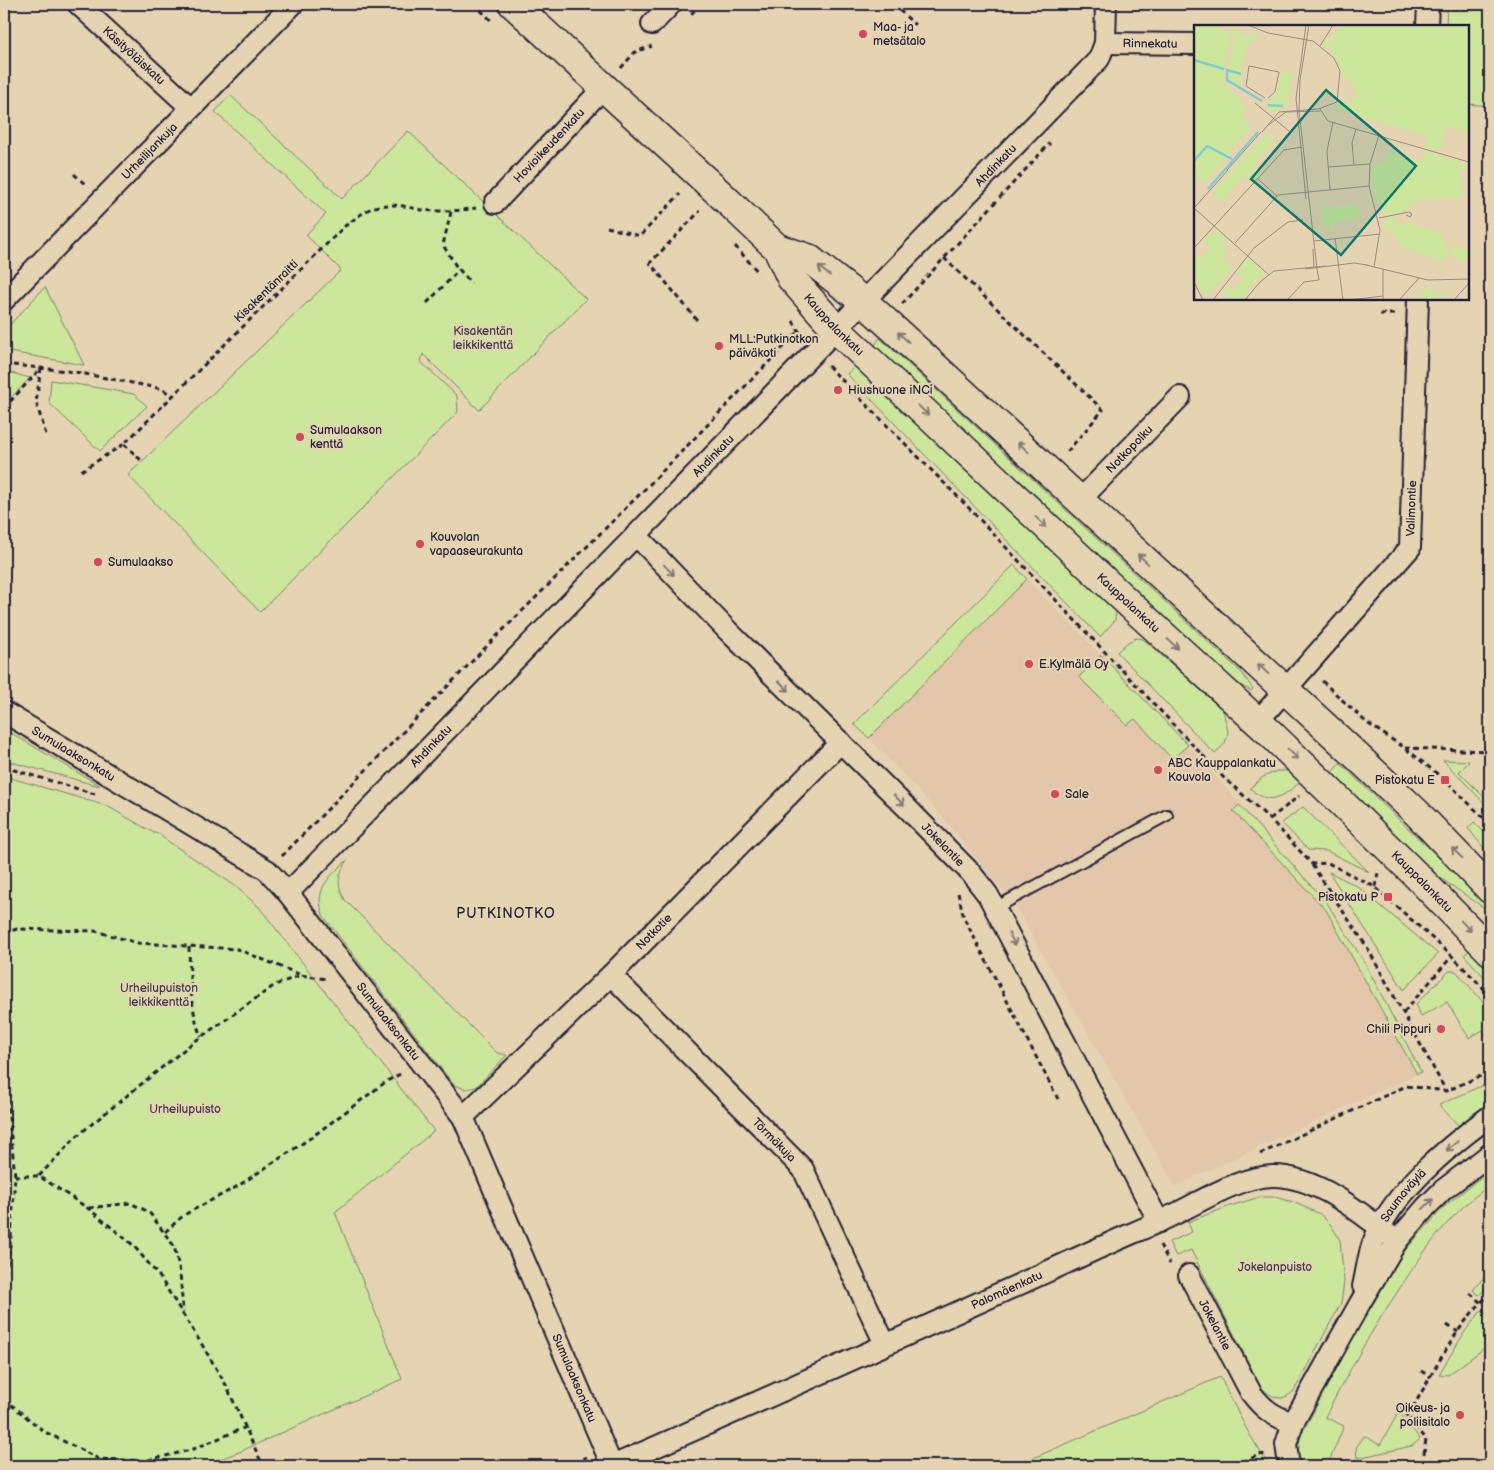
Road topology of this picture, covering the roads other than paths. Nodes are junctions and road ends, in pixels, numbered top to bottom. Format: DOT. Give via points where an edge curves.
graph roads {
  1 [pos="78,4"];
  2 [pos="293,4"];
  3 [pos="514,4"];
  4 [pos="671,4"];
  5 [pos="1106,4"];
  6 [pos="1428,4"];
  7 [pos="652,24"];
  8 [pos="1427,25"];
  9 [pos="1105,43"];
  10 [pos="1194,44"];
  11 [pos="604,87"];
  12 [pos="190,108"];
  13 [pos="495,204"];
  14 [pos="777,248"];
  15 [pos="4,300"];
  16 [pos="1418,300"];
  17 [pos="863,301"];
  18 [pos="836,329"];
  19 [pos="1180,397"];
  20 [pos="1080,500"];
  21 [pos="636,535"];
  22 [pos="1285,690"];
  23 [pos="4,712"];
  24 [pos="1258,721"];
  25 [pos="841,742"];
  26 [pos="1167,814"];
  27 [pos="1490,889"];
  28 [pos="288,893"];
  29 [pos="995,908"];
  30 [pos="1490,951"];
  31 [pos="611,975"];
  32 [pos="1490,1116"];
  33 [pos="463,1117"];
  34 [pos="1490,1154"];
  35 [pos="1380,1227"];
  36 [pos="1163,1231"];
  37 [pos="1397,1241"];
  38 [pos="1189,1275"];
  39 [pos="1360,1303"];
  40 [pos="885,1344"];
  41 [pos="1294,1423"];
  42 [pos="1288,1460"];
  43 [pos="612,1466"];
  1 -- 12 [label="street, Käsityöläiskatu"];
  2 -- 12 [label="street, Urheilijankuja"];
  3 -- 11 [label="main road, Kauppalankatu"];
  4 -- 7 [label="street"];
  5 -- 9 [label="street, Ahdinkatu"];
  6 -- 8 [label="street"];
  9 -- 10 [label="street, Rinnekatu"];
  9 -- 17 [label="street, Ahdinkatu" via="1099,59"];
  11 -- 13 [label="street, Hovioikeudenkatu"];
  11 -- 14 [label="main road, Kauppalankatu"];
  12 -- 15 [label="street, Urheilijankuja"];
  17 -- 14 [label="main road, Kauppalankatu, one-way" via="808,258"];
  14 -- 18 [label="main road, Kauppalankatu" via="791,278"];
  16 -- 22 [label="street, Valimontie" via="1410,548"];
  17 -- 18 [label="street, Ahdinkatu"];
  20 -- 17 [label="main road, Kauppalankatu, one-way"];
  18 -- 21 [label="street, Ahdinkatu"];
  18 -- 24 [label="main road, Kauppalankatu, one-way"];
  19 -- 20 [label="street, Notkopolku"];
  22 -- 20 [label="main road, Kauppalankatu, one-way"];
  21 -- 25 [label="street, Jokelantie, one-way"];
  21 -- 28 [label="street, Ahdinkatu"];
  22 -- 24 [label="street, Valimontie"];
  27 -- 22 [label="main road, Kauppalankatu, one-way" via="1417,813"];
  23 -- 28 [label="street, Sumulaaksonkatu" via="267,870"];
  24 -- 30 [label="main road, Kauppalankatu, one-way"];
  25 -- 29 [label="street, Jokelantie, one-way" via="970,872"];
  25 -- 31 [label="street, Notkotie"];
  26 -- 29 [label="lane"];
  28 -- 33 [label="street, Sumulaaksonkatu"];
  29 -- 36 [label="street, Jokelantie, one-way"];
  31 -- 33 [label="street, Notkotie"];
  31 -- 40 [label="street, Törmäkuja" via="803,1169"];
  32 -- 35 [label="street, Saumaväylä, one-way" via="1414,1180"];
  33 -- 43 [label="street, Sumulaaksonkatu"];
  37 -- 34 [label="street, Saumaväylä, one-way" via="1443,1190"];
  35 -- 36 [label="street, Palomäenkatu" via="1316,1187 1272,1176 1226,1189"];
  35 -- 37 [label="street, Palomäenkatu"];
  35 -- 39 [label="street, Saumaväylä"];
  36 -- 40 [label="street, Palomäenkatu"];
  37 -- 39 [label="street, Saumaväylä"];
  38 -- 41 [label="street, Jokelantie" via="1251,1393 1270,1414"];
  39 -- 41 [label="street, Saumaväylä"];
  40 -- 43 [label="street, Palomäenkatu"];
  41 -- 42 [label="street, Saumaväylä" via="1288,1437"];
}
